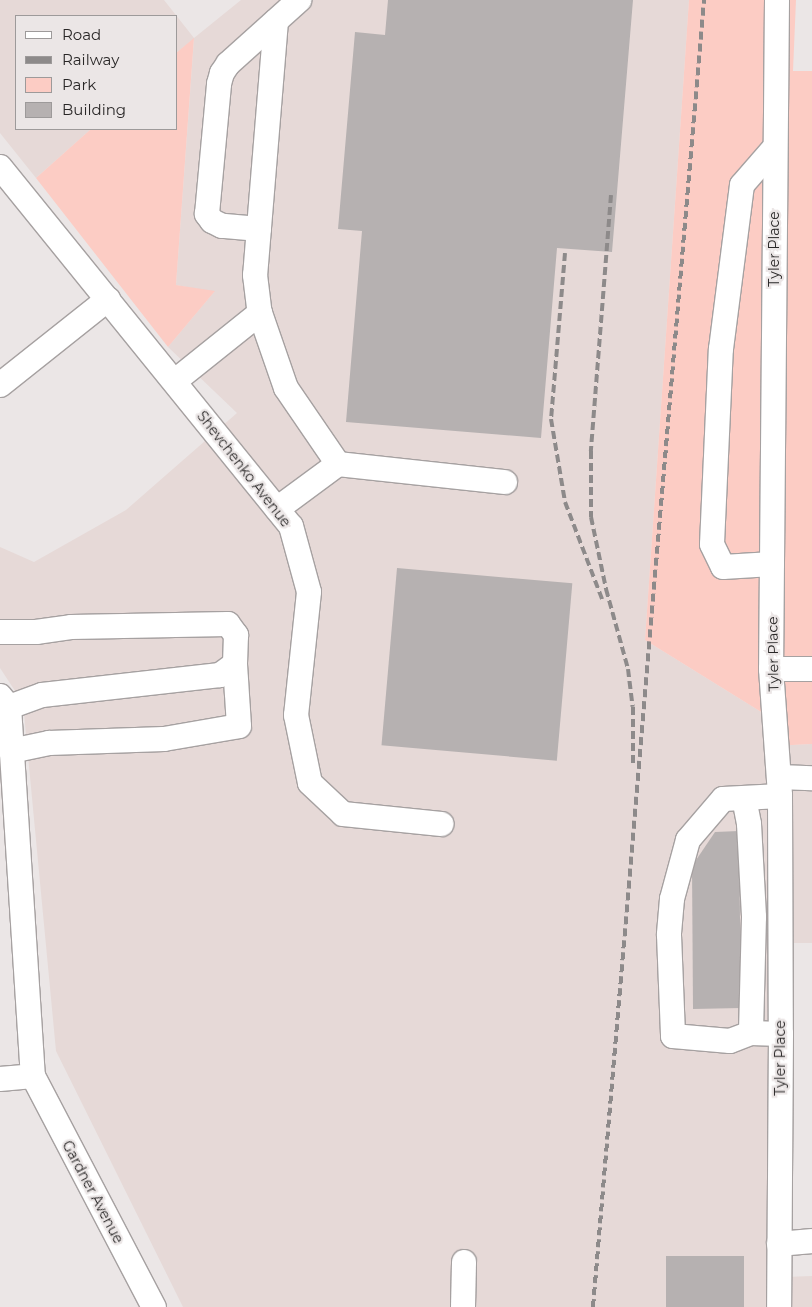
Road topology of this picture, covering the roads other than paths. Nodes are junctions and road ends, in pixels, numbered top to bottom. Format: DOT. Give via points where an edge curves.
graph roads {
  1 [pos="299,0"];
  2 [pos="777,0"];
  3 [pos="276,21"];
  4 [pos="775,147"];
  5 [pos="0,167"];
  6 [pos="259,229"];
  7 [pos="108,299"];
  8 [pos="260,313"];
  9 [pos="175,381"];
  10 [pos="0,386"];
  11 [pos="338,464"];
  12 [pos="505,482"];
  13 [pos="277,509"];
  14 [pos="772,564"];
  15 [pos="0,632"];
  16 [pos="236,664"];
  17 [pos="771,669"];
  18 [pos="812,669"];
  19 [pos="4,702"];
  20 [pos="11,751"];
  21 [pos="812,778"];
  22 [pos="779,787"];
  23 [pos="744,798"];
  24 [pos="440,824"];
  25 [pos="751,1033"];
  26 [pos="781,1034"];
  27 [pos="32,1076"];
  28 [pos="0,1079"];
  29 [pos="812,1241"];
  30 [pos="778,1244"];
  31 [pos="464,1262"];
  32 [pos="154,1307"];
  33 [pos="463,1307"];
  34 [pos="779,1307"];
  1 -- 3 [label="street"];
  2 -- 4 [label="street, Tyler Place"];
  3 -- 6 [label="street"];
  3 -- 6 [label="street" via="222,73 218,84 207,204 207,214 222,226"];
  4 -- 14 [label="street, Tyler Place"];
  4 -- 14 [label="street" via="742,185 722,340 712,544 722,567"];
  5 -- 7 [label="street, Shevchenko Avenue"];
  6 -- 8 [label="street" via="255,275"];
  7 -- 9 [label="street, Shevchenko Avenue"];
  7 -- 10 [label="street"];
  8 -- 9 [label="street"];
  8 -- 11 [label="street" via="286,388"];
  9 -- 13 [label="street, Shevchenko Avenue"];
  11 -- 12 [label="street"];
  11 -- 13 [label="street"];
  13 -- 24 [label="street, Shevchenko Avenue" via="291,526 309,592 296,715 310,783 343,814"];
  14 -- 17 [label="street, Tyler Place"];
  15 -- 16 [label="street" via="36,632 71,627 228,624 236,635"];
  16 -- 19 [label="street" via="220,675"];
  16 -- 20 [label="street" via="239,726 164,739 49,743"];
  17 -- 18 [label="street"];
  17 -- 22 [label="street, Tyler Place"];
  19 -- 20 [label="street"];
  20 -- 27 [label="street"];
  21 -- 22 [label="street"];
  22 -- 23 [label="street"];
  22 -- 26 [label="street, Tyler Place"];
  23 -- 25 [label="street" via="749,824 754,918"];
  23 -- 25 [label="street" via="723,799 688,840 672,899 669,935 673,1036 730,1041"];
  25 -- 26 [label="street"];
  26 -- 30 [label="street, Tyler Place"];
  27 -- 28 [label="street"];
  27 -- 32 [label="street, Gardner Avenue"];
  29 -- 30 [label="street"];
  30 -- 34 [label="street, Tyler Place"];
  31 -- 33 [label="street"];
}
